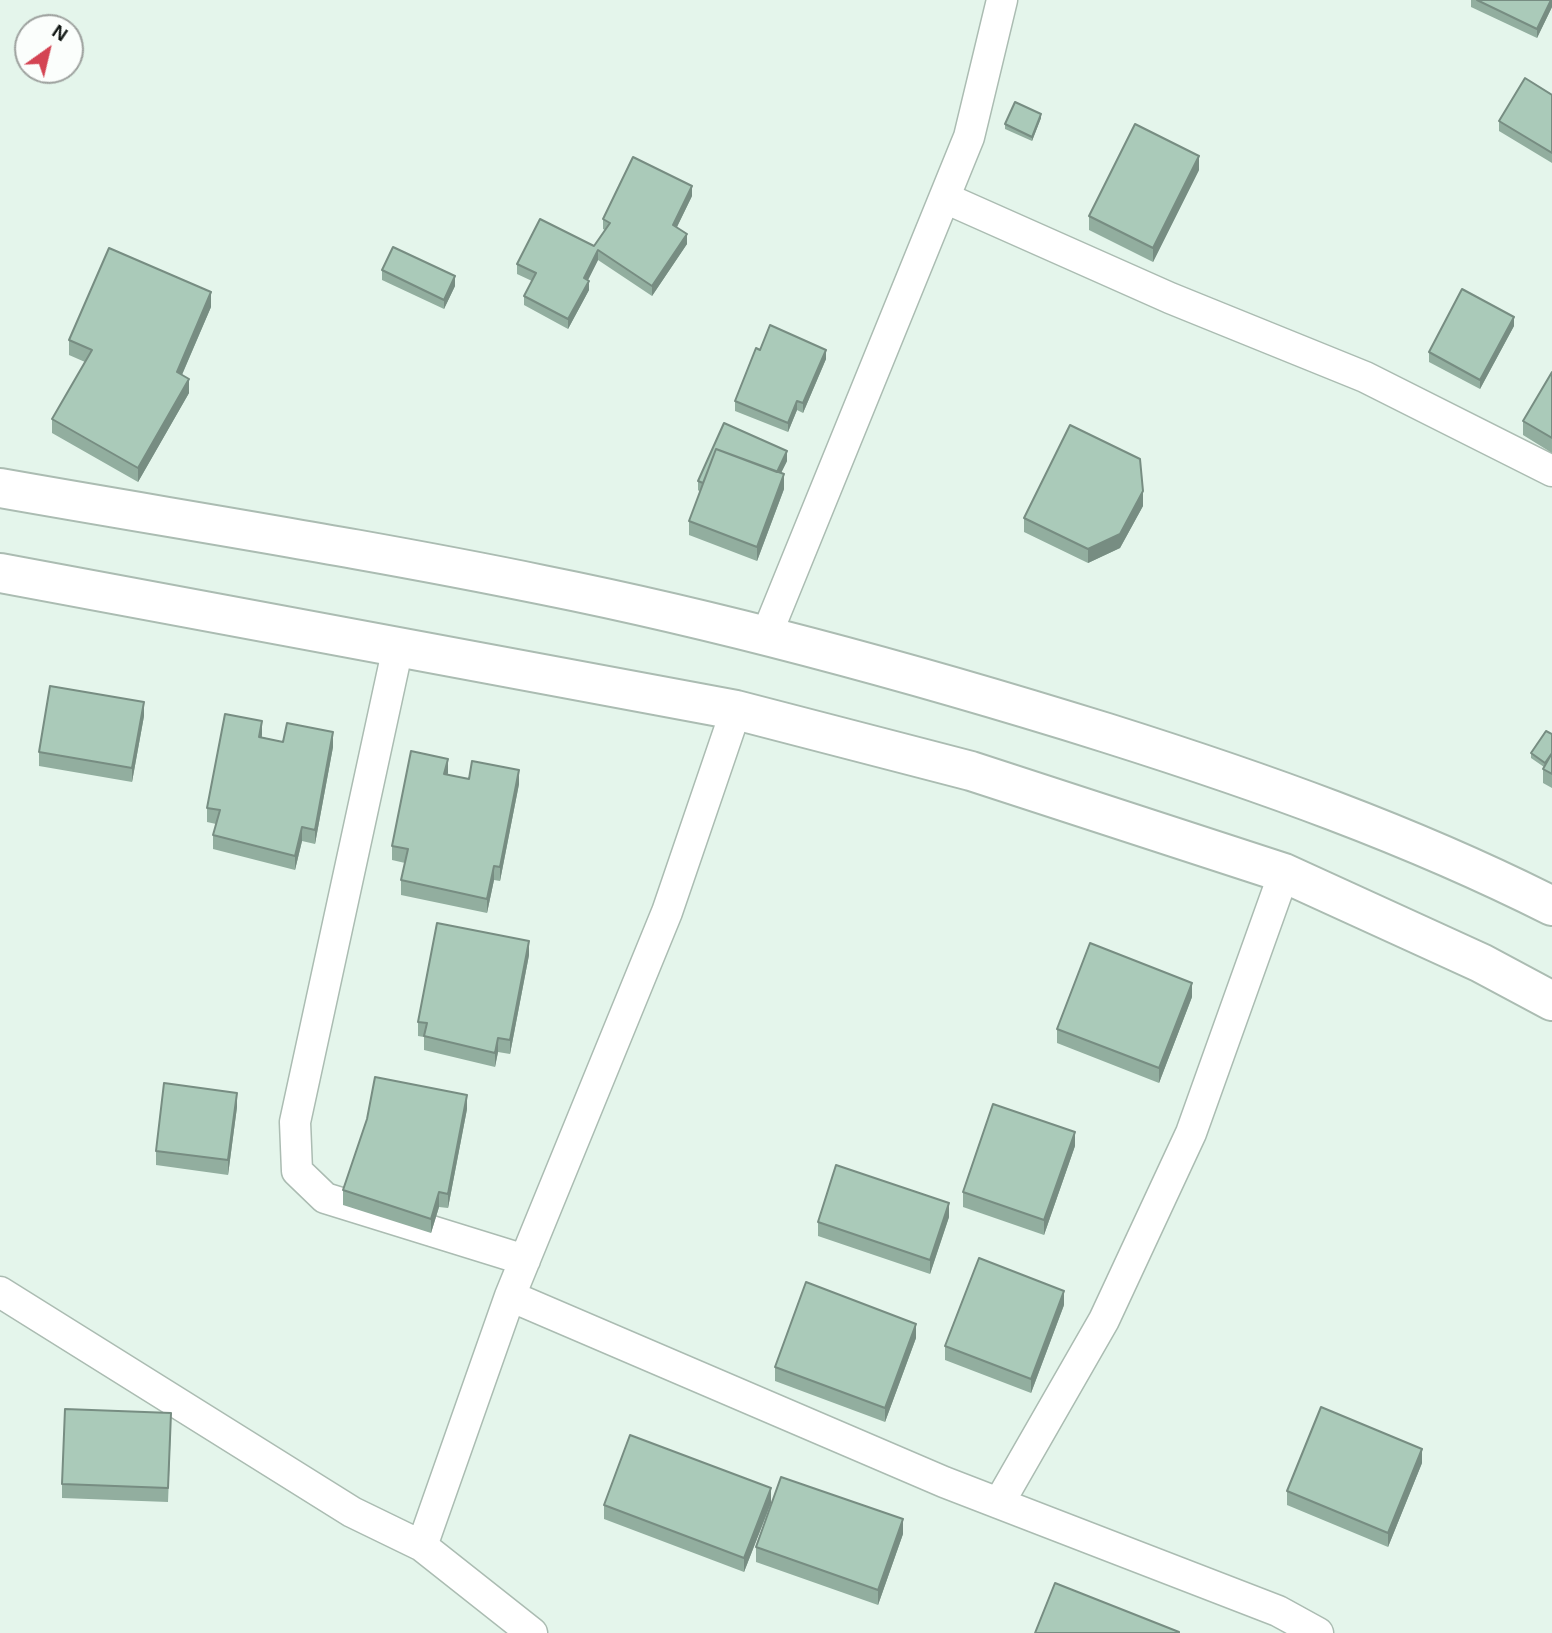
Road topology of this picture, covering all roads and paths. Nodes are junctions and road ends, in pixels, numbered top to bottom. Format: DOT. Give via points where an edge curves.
graph roads {
  1 [pos="1002,0"];
  2 [pos="945,198"];
  3 [pos="1552,471"];
  4 [pos="0,488"];
  5 [pos="0,573"];
  6 [pos="766,636"];
  7 [pos="398,647"];
  8 [pos="736,710"];
  9 [pos="1284,873"];
  10 [pos="1552,906"];
  11 [pos="1552,1001"];
  12 [pos="525,1260"];
  13 [pos="0,1292"];
  14 [pos="510,1296"];
  15 [pos="999,1503"];
  16 [pos="422,1546"];
  17 [pos="532,1633"];
  18 [pos="1318,1633"];
  1 -- 2 [label="street" via="970,137"];
  2 -- 3 [label="street" via="1170,298 1365,377"];
  2 -- 6 [label="street"];
  4 -- 6 [label="main road" via="543,585"];
  5 -- 7 [label="main road"];
  6 -- 10 [label="main road" via="989,696 1258,781 1468,863"];
  7 -- 8 [label="main road"];
  7 -- 12 [label="street" via="295,1122 296,1171 325,1198"];
  8 -- 9 [label="main road" via="971,771"];
  8 -- 12 [label="street" via="667,912"];
  9 -- 11 [label="main road" via="1481,963"];
  9 -- 15 [label="street" via="1191,1133 1104,1320"];
  12 -- 14 [label="street"];
  13 -- 16 [label="street" via="352,1512"];
  14 -- 15 [label="street"];
  14 -- 16 [label="street"];
  15 -- 18 [label="street" via="1278,1611"];
  16 -- 17 [label="street"];
}
